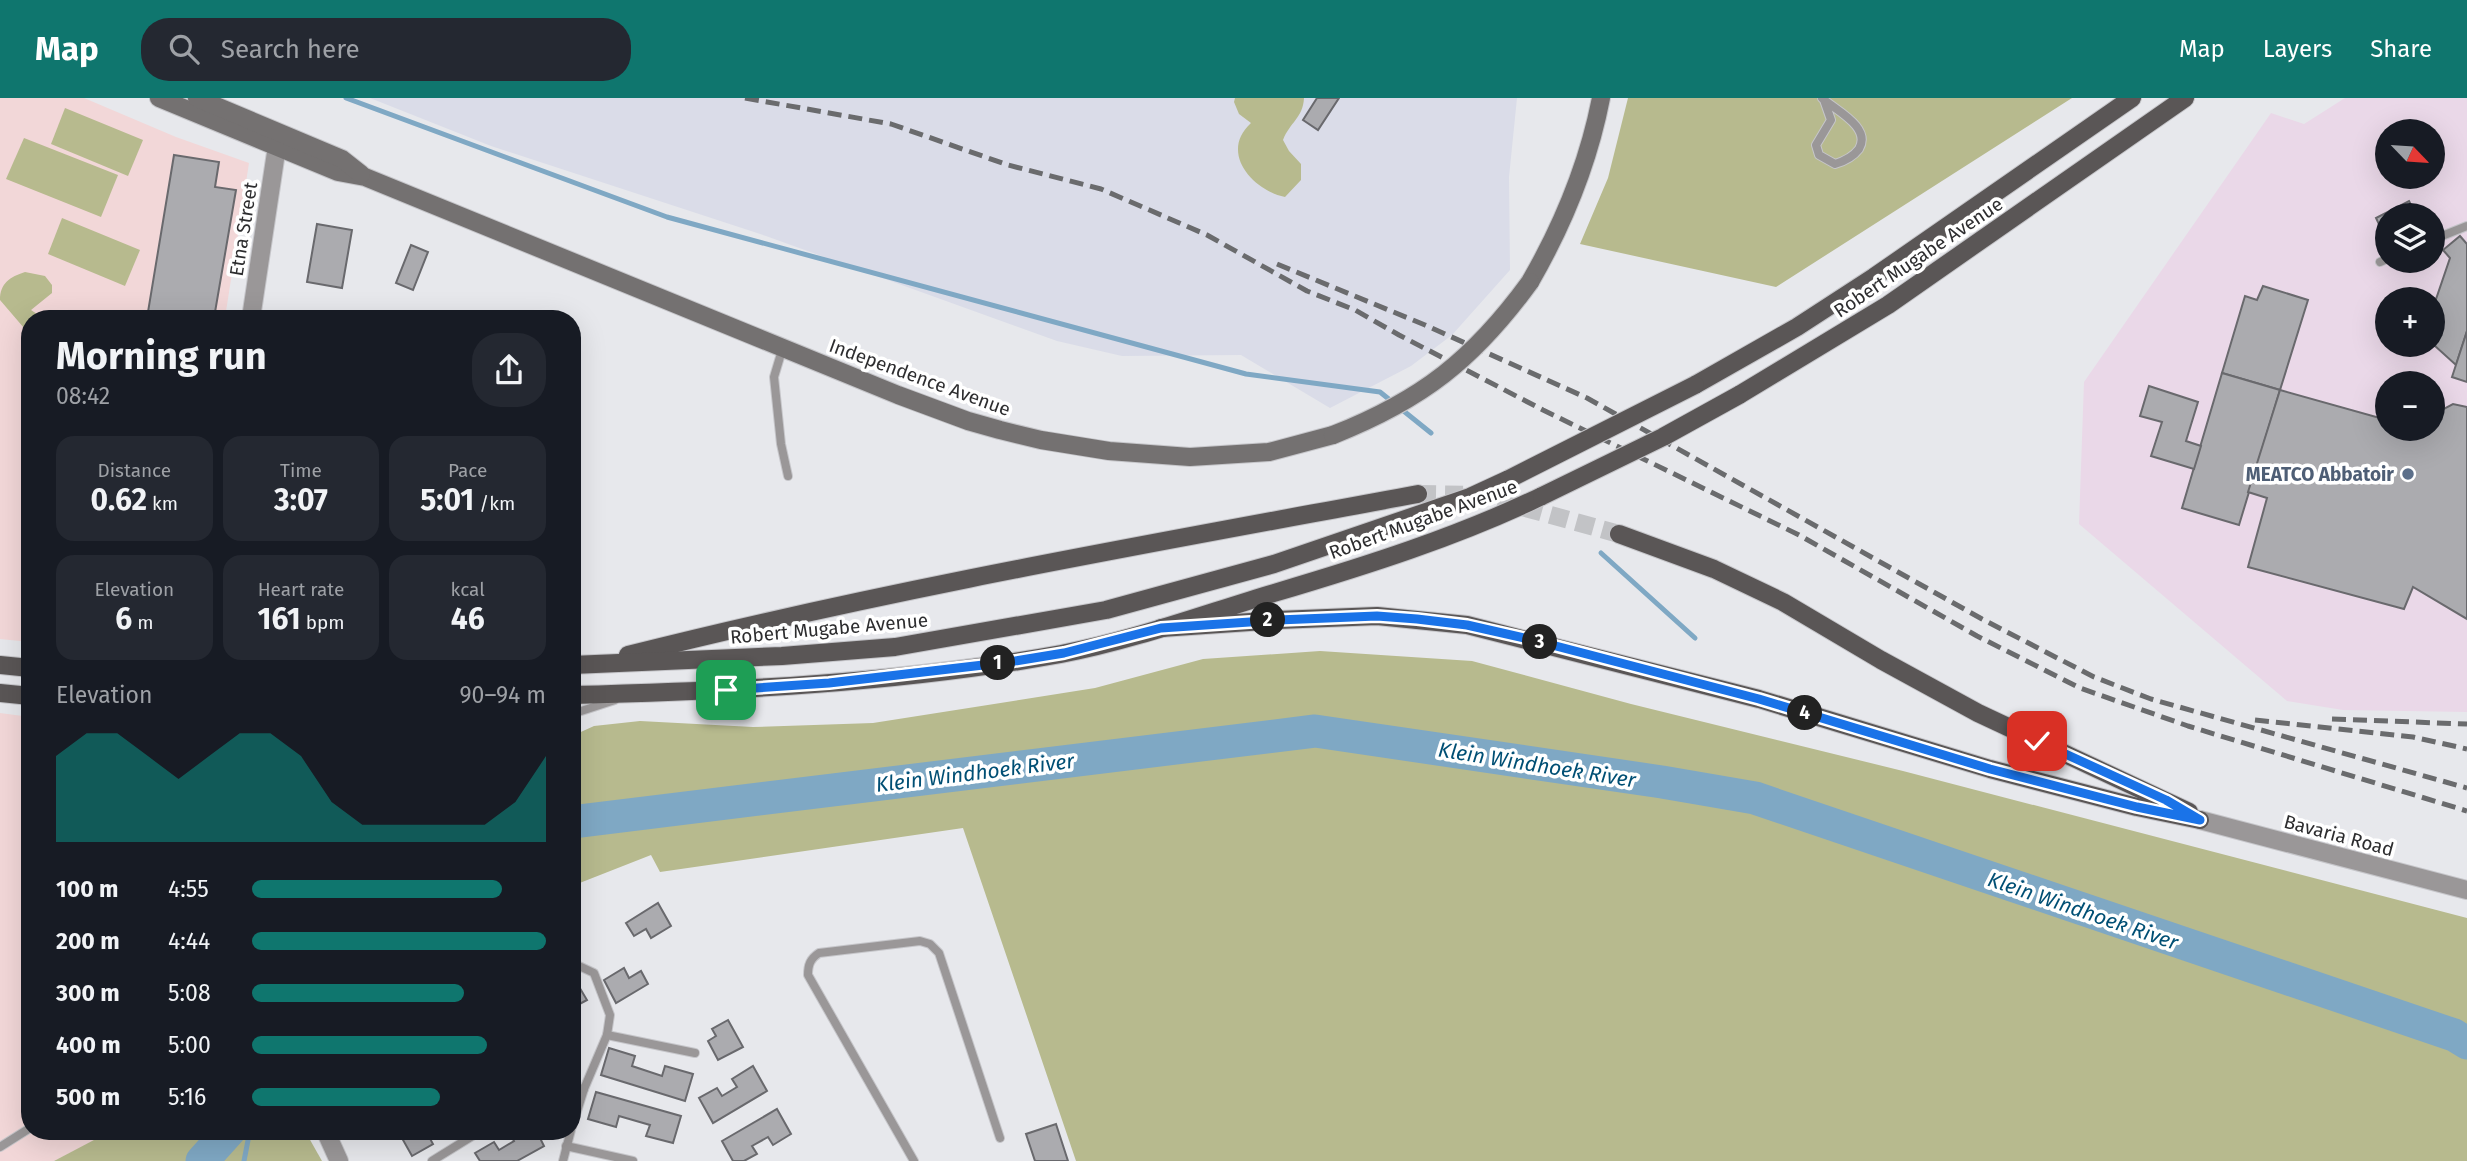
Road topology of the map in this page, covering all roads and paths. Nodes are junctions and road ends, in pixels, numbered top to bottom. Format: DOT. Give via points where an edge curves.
graph roads {
  1 [pos="159,98"];
  2 [pos="197,98"];
  3 [pos="1601,98"];
  4 [pos="2132,98"];
  5 [pos="2185,98"];
  6 [pos="1823,99"];
  7 [pos="278,146"];
  8 [pos="365,177"];
  9 [pos="2467,226"];
  10 [pos="2445,235"];
  11 [pos="252,310"];
  12 [pos="783,347"];
  13 [pos="788,476"];
  14 [pos="1418,494"];
  15 [pos="1619,534"];
  16 [pos="1161,628"];
  17 [pos="581,664"];
  18 [pos="591,664"];
  19 [pos="0,665"];
  20 [pos="21,667"];
  21 [pos="0,693"];
  22 [pos="635,694"];
  23 [pos="21,695"];
  24 [pos="581,695"];
  25 [pos="581,711"];
  26 [pos="2200,820"];
  27 [pos="2467,890"];
  28 [pos="581,967"];
  29 [pos="607,1035"];
  30 [pos="695,1053"];
  31 [pos="581,1088"];
  32 [pos="584,1089"];
  33 [pos="581,1099"];
  34 [pos="21,1133"];
  35 [pos="1000,1138"];
  36 [pos="330,1140"];
  37 [pos="466,1140"];
  38 [pos="568,1140"];
  39 [pos="0,1146"];
  40 [pos="566,1146"];
  41 [pos="339,1161"];
  42 [pos="432,1161"];
  43 [pos="563,1161"];
  44 [pos="633,1161"];
  45 [pos="914,1161"];
  1 -- 7 [label="main road, Independence Avenue"];
  2 -- 8 [label="main road, Independence Avenue" via="342,159"];
  3 -- 12 [label="main road, Independence Avenue, bridge" via="1586,163 1552,244 1488,337 1400,405 1333,435 1269,452 1216,457 1109,451 968,421"];
  4 -- 18 [label="main road, Robert Mugabe Avenue, bridge" via="1797,327 1695,385 1470,497 1274,564 1106,610 895,647"];
  5 -- 16 [label="main road, Robert Mugabe Avenue, bridge" via="1898,298 1663,437 1510,511 1406,551"];
  6 -- 6 [label="lane" via="1861,132 1861,145 1855,153 1835,164 1819,155 1816,145 1831,120"];
  7 -- 8 [label="main road, Independence Avenue" via="338,172"];
  7 -- 11 [label="street, Etna Street"];
  8 -- 12 [label="main road, Independence Avenue"];
  9 -- 10 [label="lane"];
  12 -- 13 [label="lane" via="774,377"];
  14 -- 18 [label="main road" via="1024,566 747,625"];
  15 -- 26 [label="main road" via="1714,569 1783,602 1978,713"];
  16 -- 22 [label="main road, Robert Mugabe Avenue" via="1064,653 953,670 782,687"];
  16 -- 26 [label="main road" via="1377,616 1467,625 1759,699 1990,769"];
  17 -- 18 [label="main road, Robert Mugabe Avenue"];
  19 -- 20 [label="main road"];
  21 -- 23 [label="main road"];
  22 -- 24 [label="main road, Robert Mugabe Avenue"];
  22 -- 25 [label="lane"];
  26 -- 27 [label="street, Bavaria Road"];
  28 -- 29 [label="lane" via="594,973 610,1015"];
  29 -- 30 [label="lane"];
  29 -- 32 [label="lane"];
  31 -- 32 [label="lane"];
  32 -- 33 [label="lane"];
  34 -- 39 [label="lane"];
  35 -- 45 [label="lane" via="939,953 920,941 820,954 812,958 808,975"];
  36 -- 41 [label="street"];
  37 -- 42 [label="lane"];
  38 -- 40 [label="lane"];
  40 -- 43 [label="lane"];
  40 -- 44 [label="lane"];
}
